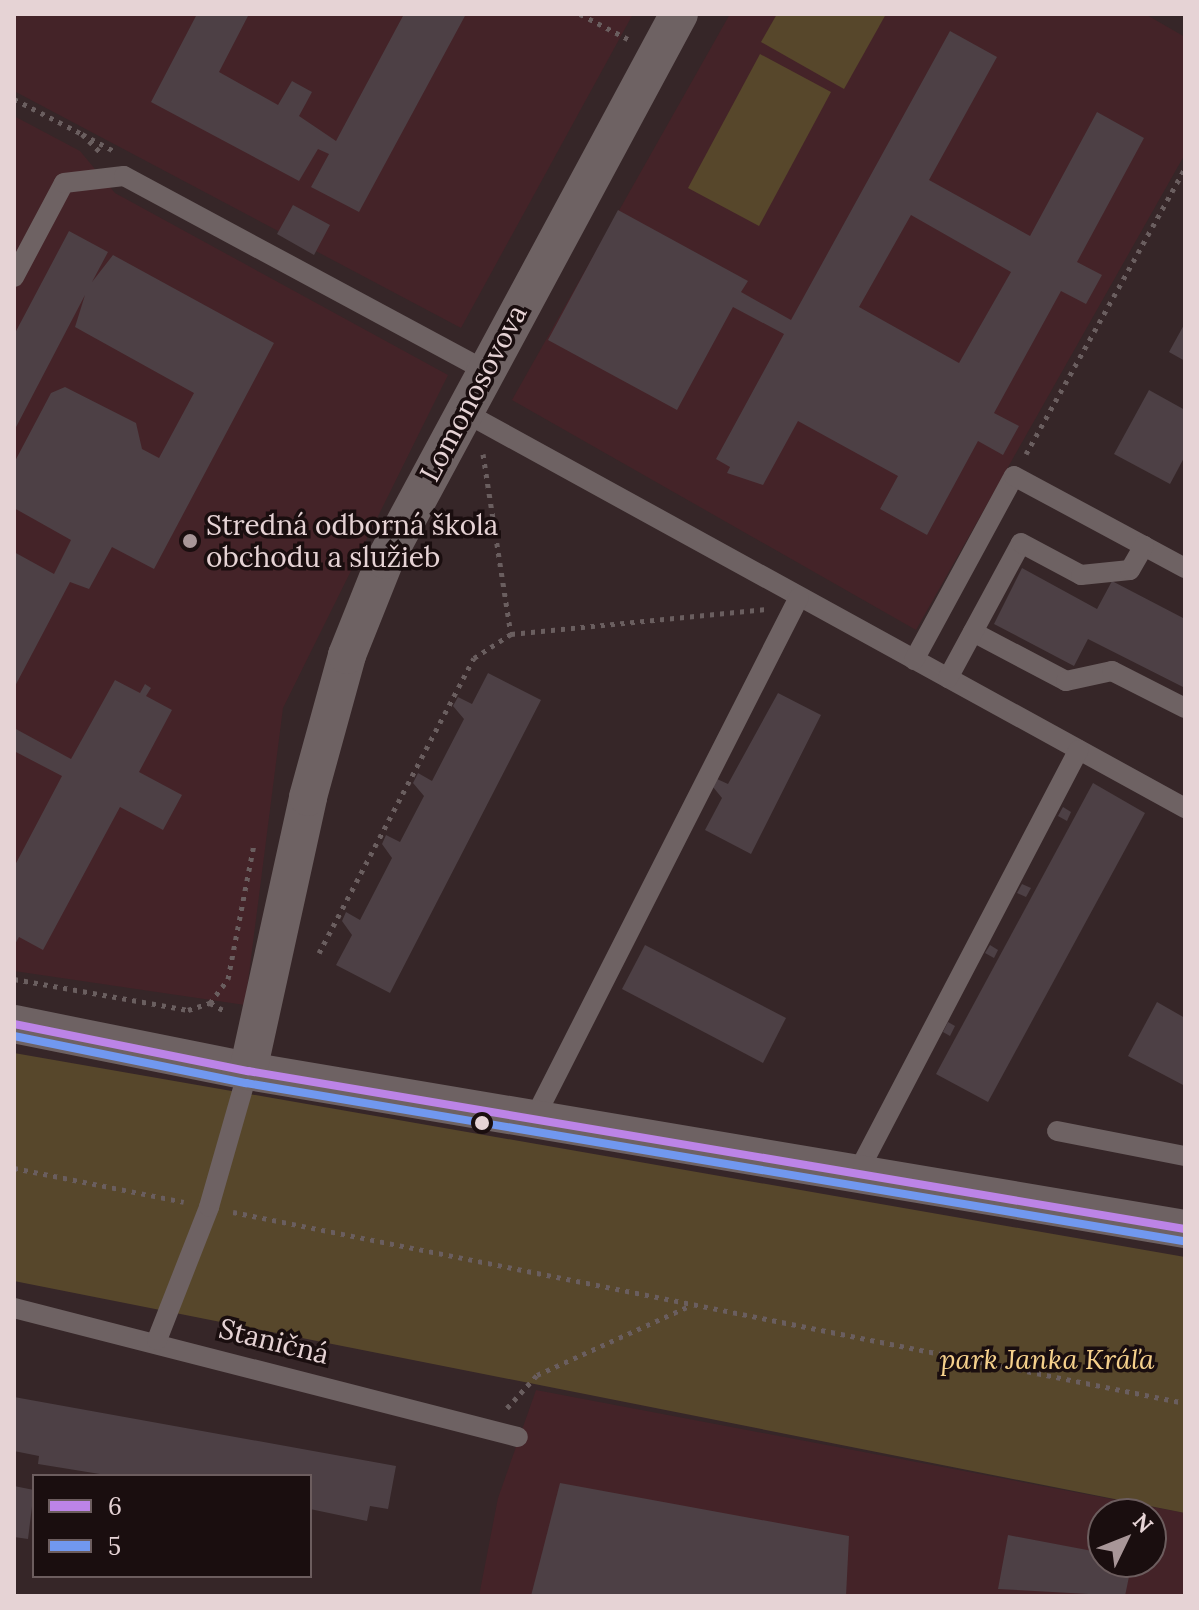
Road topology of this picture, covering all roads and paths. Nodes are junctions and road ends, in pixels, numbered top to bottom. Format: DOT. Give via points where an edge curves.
graph roads {
  1 [pos="580,14"];
  2 [pos="679,14"];
  3 [pos="638,27"];
  4 [pos="630,40"];
  5 [pos="623,54"];
  6 [pos="14,99"];
  7 [pos="82,134"];
  8 [pos="124,166"];
  9 [pos="1185,168"];
  10 [pos="14,277"];
  11 [pos="485,370"];
  12 [pos="471,416"];
  13 [pos="1014,476"];
  14 [pos="1144,546"];
  15 [pos="1185,568"];
  16 [pos="796,602"];
  17 [pos="973,632"];
  18 [pos="511,634"];
  19 [pos="914,660"];
  20 [pos="948,678"];
  21 [pos="1185,708"];
  22 [pos="1079,750"];
  23 [pos="1185,808"];
  24 [pos="254,844"];
  25 [pos="319,953"];
  26 [pos="14,979"];
  27 [pos="14,1024"];
  28 [pos="248,1071"];
  29 [pos="535,1117"];
  30 [pos="1057,1131"];
  31 [pos="1185,1156"];
  32 [pos="14,1168"];
  33 [pos="859,1170"];
  34 [pos="209,1207"];
  35 [pos="1185,1229"];
  36 [pos="693,1304"];
  37 [pos="14,1308"];
  38 [pos="157,1340"];
  39 [pos="1185,1403"];
  40 [pos="512,1435"];
  1 -- 4 [label="path"];
  2 -- 11 [label="street, Lomonosovova"];
  3 -- 4 [label="path"];
  4 -- 5 [label="path"];
  6 -- 7 [label="path"];
  7 -- 8 [label="path"];
  7 -- 8 [label="path"];
  8 -- 10 [label="lane" via="64,183"];
  8 -- 11 [label="lane"];
  9 -- 13 [label="path"];
  11 -- 12 [label="street, Lomonosovova"];
  12 -- 16 [label="lane"];
  12 -- 18 [label="path"];
  12 -- 28 [label="street, Lomonosovova" via="385,560 347,655"];
  13 -- 14 [label="lane"];
  13 -- 19 [label="lane"];
  14 -- 15 [label="lane"];
  14 -- 17 [label="lane" via="1130,570 1081,575 1021,543"];
  16 -- 18 [label="path"];
  16 -- 19 [label="lane"];
  16 -- 29 [label="lane"];
  17 -- 20 [label="lane"];
  17 -- 21 [label="lane" via="1066,681 1112,671"];
  18 -- 25 [label="path" via="474,658"];
  19 -- 20 [label="lane"];
  20 -- 22 [label="lane"];
  22 -- 23 [label="lane"];
  22 -- 33 [label="lane"];
  24 -- 26 [label="path" via="228,979 210,1003 188,1010"];
  27 -- 28 [label="street"];
  28 -- 29 [label="street"];
  28 -- 34 [label="lane"];
  29 -- 33 [label="street"];
  30 -- 31 [label="lane"];
  32 -- 34 [label="path"];
  33 -- 35 [label="street"];
  34 -- 36 [label="path"];
  34 -- 38 [label="lane"];
  36 -- 39 [label="path"];
  36 -- 40 [label="path" via="537,1375 507,1406"];
  37 -- 38 [label="lane, Staničná"];
  38 -- 40 [label="lane, Staničná"];
}
